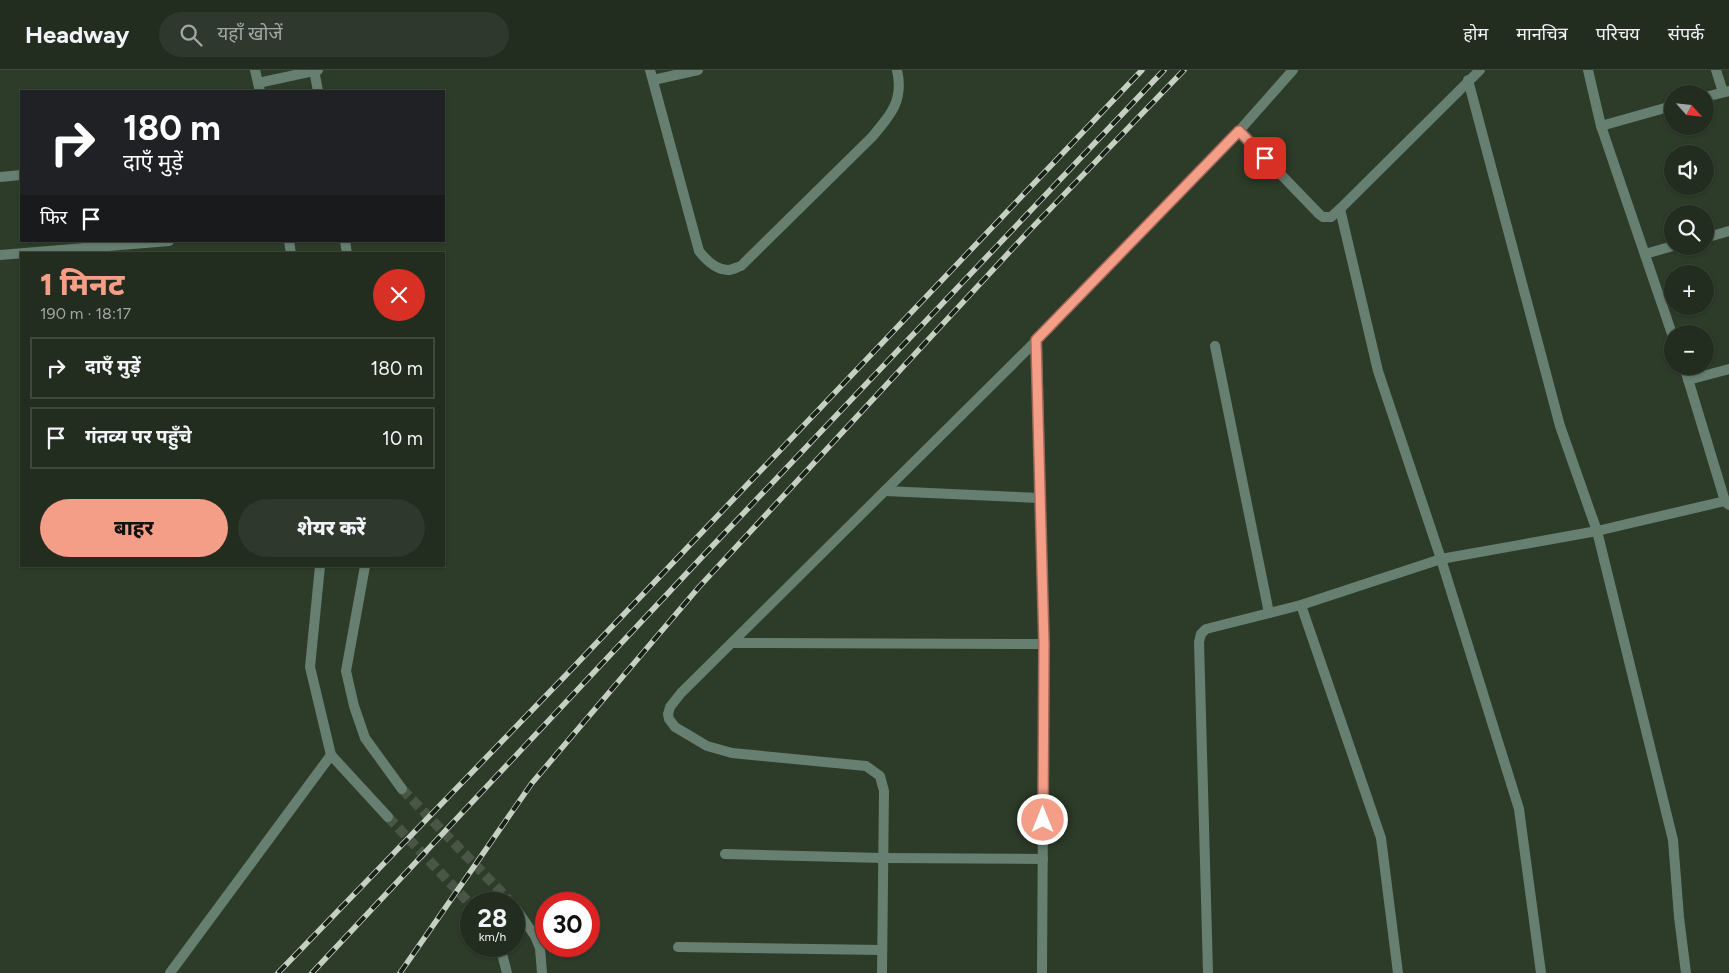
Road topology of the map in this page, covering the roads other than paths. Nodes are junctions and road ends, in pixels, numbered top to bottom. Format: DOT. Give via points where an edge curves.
graph roads {
  1 [pos="255,70"];
  2 [pos="315,70"];
  3 [pos="650,70"];
  4 [pos="698,70"];
  5 [pos="897,70"];
  6 [pos="1293,70"];
  7 [pos="1480,70"];
  8 [pos="1588,70"];
  9 [pos="1716,70"];
  10 [pos="653,80"];
  11 [pos="1468,80"];
  12 [pos="259,87"];
  13 [pos="318,90"];
  14 [pos="1726,92"];
  15 [pos="1664,108"];
  16 [pos="1600,126"];
  17 [pos="1239,131"];
  18 [pos="20,175"];
  19 [pos="0,177"];
  20 [pos="1340,209"];
  21 [pos="1729,231"];
  22 [pos="1714,235"];
  23 [pos="157,242"];
  24 [pos="1664,249"];
  25 [pos="36,252"];
  26 [pos="20,253"];
  27 [pos="1645,254"];
  28 [pos="0,255"];
  29 [pos="1669,325"];
  30 [pos="1036,340"];
  31 [pos="1215,346"];
  32 [pos="1729,369"];
  33 [pos="1687,375"];
  34 [pos="1688,380"];
  35 [pos="885,491"];
  36 [pos="1040,498"];
  37 [pos="1727,503"];
  38 [pos="1597,531"];
  39 [pos="1441,559"];
  40 [pos="320,567"];
  41 [pos="365,567"];
  42 [pos="1301,605"];
  43 [pos="1269,613"];
  44 [pos="732,643"];
  45 [pos="1044,644"];
  46 [pos="331,755"];
  47 [pos="402,789"];
  48 [pos="388,816"];
  49 [pos="725,854"];
  50 [pos="883,858"];
  51 [pos="1043,859"];
  52 [pos="525,922"];
  53 [pos="678,947"];
  54 [pos="882,950"];
  55 [pos="503,957"];
  56 [pos="170,973"];
  57 [pos="507,973"];
  58 [pos="542,973"];
  59 [pos="882,973"];
  60 [pos="1042,973"];
  61 [pos="1208,973"];
  62 [pos="1398,973"];
  63 [pos="1541,973"];
  64 [pos="1686,973"];
  1 -- 12 [label="street"];
  2 -- 12 [label="street"];
  2 -- 13 [label="street"];
  3 -- 10 [label="street"];
  4 -- 10 [label="street"];
  5 -- 10 [label="street" via="900,82 897,102 890,117 741,266 728,270 715,266 699,251"];
  6 -- 17 [label="street"];
  7 -- 11 [label="street"];
  8 -- 16 [label="street"];
  9 -- 14 [label="street"];
  11 -- 20 [label="street"];
  11 -- 38 [label="street" via="1560,426"];
  15 -- 16 [label="street"];
  16 -- 27 [label="street"];
  17 -- 20 [label="street" via="1323,217 1331,217"];
  17 -- 30 [label="street"];
  18 -- 19 [label="street"];
  20 -- 39 [label="street" via="1378,371"];
  21 -- 22 [label="street"];
  23 -- 25 [label="street"];
  24 -- 27 [label="street"];
  26 -- 28 [label="street"];
  27 -- 29 [label="street"];
  30 -- 35 [label="street"];
  30 -- 36 [label="street"];
  31 -- 43 [label="street"];
  32 -- 34 [label="street"];
  33 -- 34 [label="street"];
  34 -- 37 [label="street"];
  35 -- 36 [label="street"];
  35 -- 44 [label="street"];
  36 -- 45 [label="street"];
  37 -- 38 [label="street"];
  38 -- 39 [label="street"];
  38 -- 64 [label="street" via="1673,840"];
  39 -- 42 [label="street"];
  39 -- 63 [label="street" via="1519,809"];
  40 -- 46 [label="street" via="310,666"];
  41 -- 47 [label="street" via="346,671 365,738"];
  42 -- 43 [label="street"];
  42 -- 62 [label="street" via="1381,838"];
  43 -- 61 [label="street" via="1206,629 1199,642"];
  44 -- 45 [label="street"];
  44 -- 50 [label="street" via="681,693 670,707 669,719 675,727 707,746 732,753 866,766 874,770 880,776 884,791"];
  45 -- 51 [label="street"];
  46 -- 48 [label="street"];
  46 -- 56 [label="street"];
  49 -- 50 [label="street"];
  50 -- 51 [label="street"];
  50 -- 54 [label="street"];
  51 -- 60 [label="street"];
  52 -- 58 [label="street" via="540,948"];
  53 -- 54 [label="street"];
  54 -- 59 [label="street"];
  55 -- 57 [label="street"];
}
